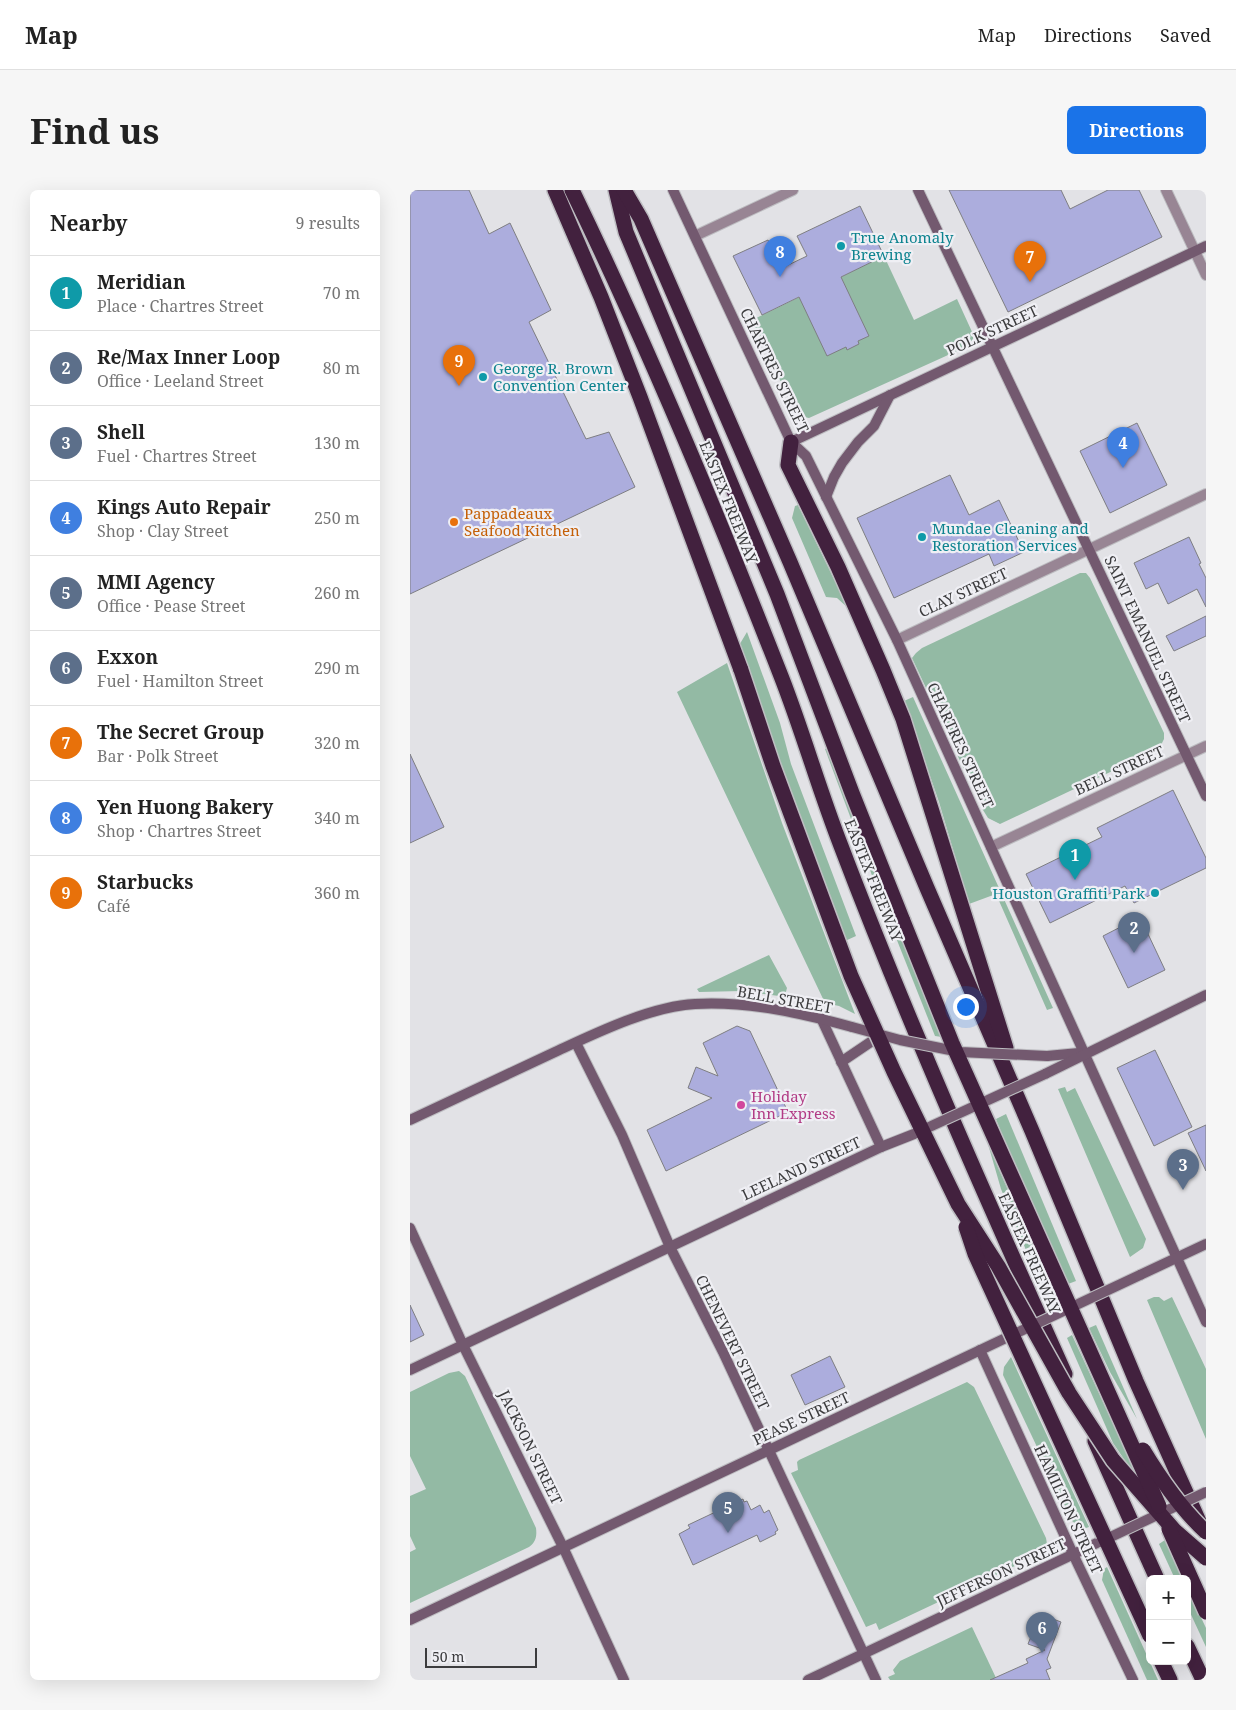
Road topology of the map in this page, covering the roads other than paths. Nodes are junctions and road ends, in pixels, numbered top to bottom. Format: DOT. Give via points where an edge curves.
graph roads {
  1 [pos="555,190"];
  2 [pos="572,190"];
  3 [pos="616,190"];
  4 [pos="624,190"];
  5 [pos="674,190"];
  6 [pos="793,190"];
  7 [pos="918,190"];
  8 [pos="1166,190"];
  9 [pos="696,236"];
  10 [pos="1206,246"];
  11 [pos="1194,251"];
  12 [pos="1206,275"];
  13 [pos="992,347"];
  14 [pos="890,395"];
  15 [pos="791,442"];
  16 [pos="1206,494"];
  17 [pos="826,497"];
  18 [pos="1088,549"];
  19 [pos="897,640"];
  20 [pos="1206,746"];
  21 [pos="1186,755"];
  22 [pos="1206,796"];
  23 [pos="991,846"];
  24 [pos="1206,996"];
  25 [pos="821,1018"];
  26 [pos="881,1035"];
  27 [pos="576,1043"];
  28 [pos="1085,1053"];
  29 [pos="841,1062"];
  30 [pos="410,1120"];
  31 [pos="1032,1131"];
  32 [pos="881,1147"];
  33 [pos="958,1204"];
  34 [pos="410,1228"];
  35 [pos="1206,1244"];
  36 [pos="670,1247"];
  37 [pos="1176,1258"];
  38 [pos="1206,1322"];
  39 [pos="463,1344"];
  40 [pos="980,1350"];
  41 [pos="410,1370"];
  42 [pos="1109,1395"];
  43 [pos="768,1451"];
  44 [pos="1206,1492"];
  45 [pos="1206,1532"];
  46 [pos="1206,1536"];
  47 [pos="563,1547"];
  48 [pos="1073,1554"];
  49 [pos="1206,1558"];
  50 [pos="1155,1575"];
  51 [pos="1206,1612"];
  52 [pos="410,1620"];
  53 [pos="1146,1627"];
  54 [pos="864,1654"];
  55 [pos="1191,1654"];
  56 [pos="1164,1665"];
  57 [pos="624,1680"];
  58 [pos="808,1680"];
  59 [pos="876,1680"];
  60 [pos="1134,1680"];
  61 [pos="1170,1680"];
  62 [pos="1203,1680"];
  1 -- 33 [label="highway, bridge" via="640,397 851,976"];
  2 -- 50 [label="highway, EASTEX FREEWAY" via="697,467 782,679 840,845 964,1149"];
  3 -- 42 [label="highway, bridge" via="626,232 777,594 952,1043"];
  4 -- 31 [label="highway, EASTEX FREEWAY" via="641,219 790,562"];
  5 -- 9 [label="street, CHARTRES STREET"];
  6 -- 9 [label="street"];
  7 -- 13 [label="street, SAINT EMANUEL STREET"];
  8 -- 11 [label="street"];
  9 -- 15 [label="street, CHARTRES STREET"];
  10 -- 11 [label="street, POLK STREET"];
  11 -- 12 [label="street"];
  11 -- 13 [label="street, POLK STREET"];
  13 -- 14 [label="street, POLK STREET"];
  13 -- 18 [label="street, SAINT EMANUEL STREET"];
  14 -- 15 [label="street, POLK STREET"];
  14 -- 17 [label="street" via="874,426 842,463"];
  15 -- 17 [label="street, CHARTRES STREET" via="806,456"];
  15 -- 31 [label="highway" via="788,464 838,567 903,718"];
  16 -- 18 [label="street, CLAY STREET"];
  17 -- 19 [label="street, CHARTRES STREET"];
  18 -- 19 [label="street, CLAY STREET"];
  18 -- 21 [label="street, SAINT EMANUEL STREET"];
  19 -- 23 [label="street, CHARTRES STREET"];
  20 -- 21 [label="street, BELL STREET"];
  21 -- 22 [label="street, SAINT EMANUEL STREET"];
  21 -- 23 [label="street, BELL STREET"];
  23 -- 28 [label="street, CHARTRES STREET"];
  24 -- 28 [label="street, LEELAND STREET"];
  25 -- 26 [label="street, BELL STREET, bridge"];
  25 -- 27 [label="street, BELL STREET" via="746,1005 693,1004 658,1010"];
  25 -- 29 [label="street"];
  26 -- 28 [label="street, BELL STREET, bridge" via="960,1052 1047,1056"];
  26 -- 29 [label="street"];
  27 -- 30 [label="street, BELL STREET"];
  27 -- 36 [label="street, CHENEVERT STREET" via="633,1159"];
  28 -- 32 [label="street, LEELAND STREET, bridge"];
  28 -- 37 [label="street, CHARTRES STREET"];
  29 -- 32 [label="street"];
  31 -- 46 [label="highway, EASTEX FREEWAY" via="1136,1381"];
  32 -- 36 [label="street, LEELAND STREET"];
  33 -- 49 [label="highway, bridge" via="998,1266 1069,1393 1113,1460 1175,1531"];
  33 -- 53 [label="highway, bridge" via="975,1254"];
  34 -- 39 [label="street, JACKSON STREET"];
  35 -- 37 [label="street, PEASE STREET"];
  36 -- 39 [label="street, LEELAND STREET"];
  36 -- 43 [label="street, CHENEVERT STREET"];
  37 -- 38 [label="street, CHARTRES STREET"];
  37 -- 40 [label="street, PEASE STREET, bridge"];
  39 -- 41 [label="street, LEELAND STREET"];
  39 -- 47 [label="street, JACKSON STREET"];
  40 -- 43 [label="street, PEASE STREET"];
  40 -- 48 [label="street, HAMILTON STREET"];
  42 -- 45 [label="highway, bridge" via="1155,1470"];
  42 -- 51 [label="highway, bridge"];
  43 -- 47 [label="street, PEASE STREET"];
  43 -- 54 [label="street, CHENEVERT STREET"];
  44 -- 48 [label="street, JEFFERSON STREET, bridge"];
  47 -- 52 [label="street, PEASE STREET"];
  47 -- 57 [label="street, JACKSON STREET"];
  48 -- 54 [label="street, JEFFERSON STREET"];
  48 -- 60 [label="street, HAMILTON STREET"];
  54 -- 58 [label="street, JEFFERSON STREET"];
  54 -- 59 [label="street, CHENEVERT STREET"];
  55 -- 62 [label="highway"];
  56 -- 61 [label="highway"];
}
